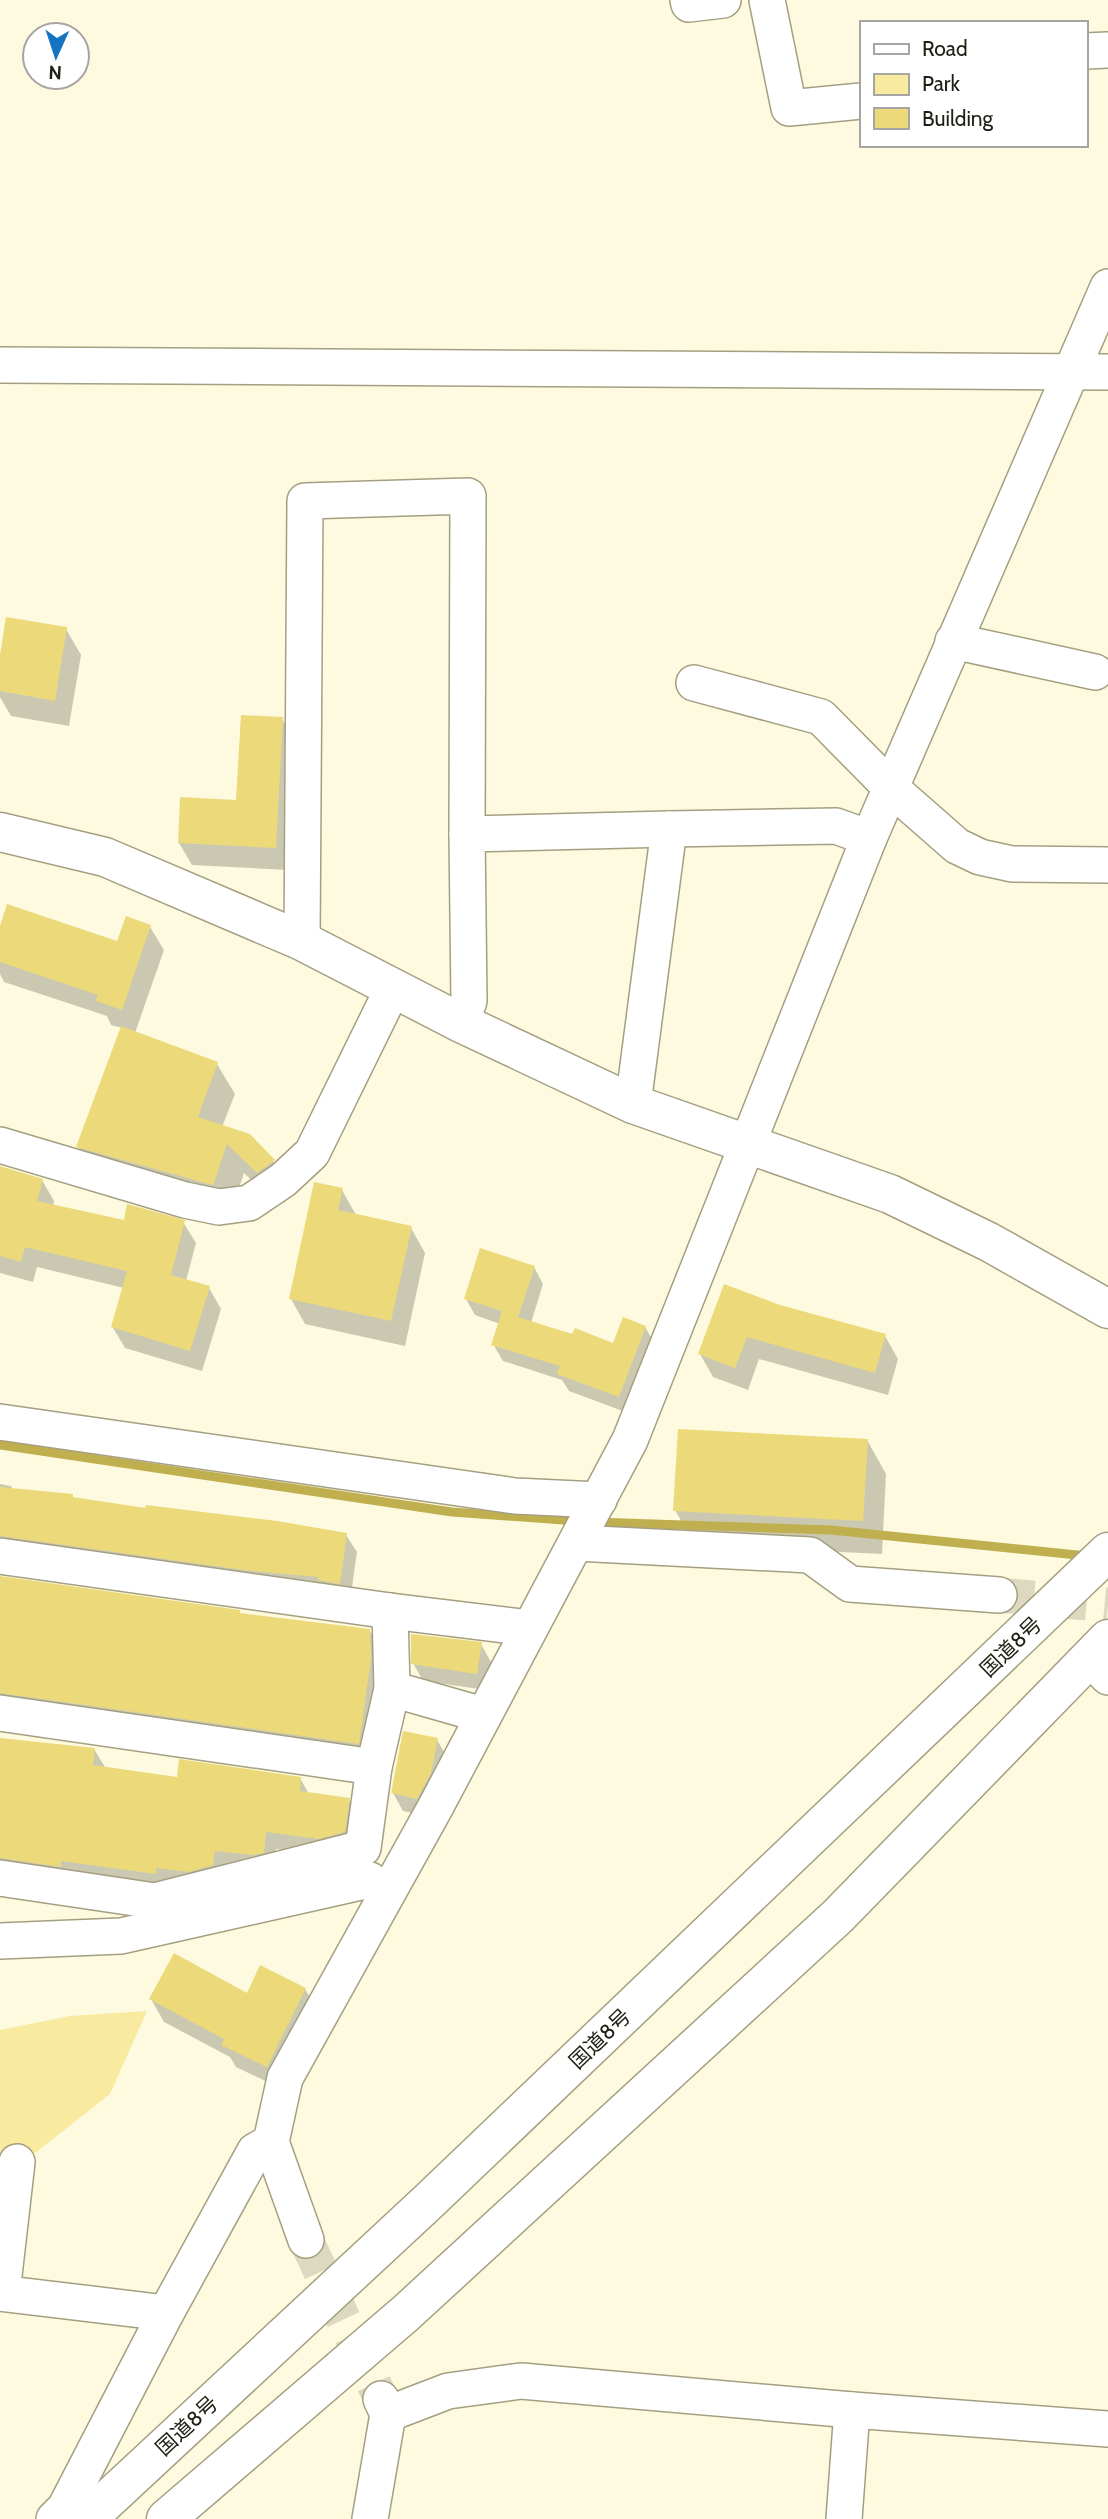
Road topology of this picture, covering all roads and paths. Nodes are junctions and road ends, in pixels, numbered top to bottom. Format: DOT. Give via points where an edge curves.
graph roads {
  1 [pos="688,0"];
  2 [pos="723,0"];
  3 [pos="767,0"];
  4 [pos="1087,51"];
  5 [pos="1108,51"];
  6 [pos="860,101"];
  7 [pos="1108,287"];
  8 [pos="0,365"];
  9 [pos="1070,372"];
  10 [pos="1108,372"];
  11 [pos="953,641"];
  12 [pos="1095,672"];
  13 [pos="694,682"];
  14 [pos="892,789"];
  15 [pos="669,829"];
  16 [pos="0,832"];
  17 [pos="467,834"];
  18 [pos="869,838"];
  19 [pos="1108,865"];
  20 [pos="302,942"];
  21 [pos="393,988"];
  22 [pos="461,1023"];
  23 [pos="632,1104"];
  24 [pos="748,1142"];
  25 [pos="0,1145"];
  26 [pos="1108,1309"];
  27 [pos="0,1422"];
  28 [pos="598,1500"];
  29 [pos="576,1543"];
  30 [pos="1108,1552"];
  31 [pos="0,1556"];
  32 [pos="999,1595"];
  33 [pos="390,1611"];
  34 [pos="530,1628"];
  35 [pos="1102,1658"];
  36 [pos="392,1689"];
  37 [pos="0,1713"];
  38 [pos="483,1715"];
  39 [pos="374,1767"];
  40 [pos="0,1878"];
  41 [pos="370,1880"];
  42 [pos="0,1941"];
  43 [pos="271,2142"];
  44 [pos="17,2162"];
  45 [pos="306,2239"];
  46 [pos="1,2293"];
  47 [pos="166,2314"];
  48 [pos="852,2410"];
  49 [pos="1108,2429"];
  50 [pos="54,2519"];
  51 [pos="87,2519"];
  52 [pos="166,2519"];
  53 [pos="370,2519"];
  54 [pos="844,2519"];
  1 -- 2 [label="street" via="689,4"];
  3 -- 6 [label="street" via="789,108"];
  4 -- 5 [label="street"];
  7 -- 9 [label="street"];
  8 -- 9 [label="street"];
  9 -- 10 [label="street"];
  9 -- 11 [label="street"];
  11 -- 12 [label="street"];
  11 -- 14 [label="street"];
  13 -- 14 [label="street" via="821,717"];
  14 -- 18 [label="street"];
  14 -- 19 [label="street" via="957,846 980,857 1012,864"];
  15 -- 17 [label="street"];
  15 -- 18 [label="street" via="836,826"];
  15 -- 23 [label="street"];
  16 -- 20 [label="main road" via="105,857"];
  17 -- 20 [label="street" via="468,496 305,501"];
  17 -- 22 [label="street" via="469,1001"];
  18 -- 24 [label="street"];
  20 -- 21 [label="main road"];
  21 -- 22 [label="main road"];
  21 -- 25 [label="street" via="312,1153 283,1181 249,1203 219,1207 185,1200"];
  22 -- 23 [label="main road"];
  23 -- 24 [label="main road"];
  24 -- 26 [label="main road" via="890,1194 989,1242"];
  24 -- 28 [label="street" via="630,1440"];
  27 -- 28 [label="street" via="515,1496"];
  28 -- 29 [label="street"];
  29 -- 32 [label="street" via="810,1555 850,1584"];
  29 -- 34 [label="street"];
  30 -- 51 [label="main road, 国道8号" via="428,2203"];
  31 -- 33 [label="street"];
  33 -- 34 [label="street"];
  33 -- 36 [label="street"];
  34 -- 38 [label="street"];
  35 -- 52 [label="main road" via="838,1916 406,2313"];
  36 -- 38 [label="street"];
  36 -- 39 [label="street"];
  37 -- 39 [label="street"];
  38 -- 43 [label="street" via="285,2078"];
  39 -- 40 [label="street" via="363,1848 156,1901"];
  41 -- 42 [label="street" via="121,1936"];
  43 -- 45 [label="street"];
  43 -- 47 [label="street" via="255,2151"];
  44 -- 46 [label="street"];
  46 -- 47 [label="street"];
  47 -- 50 [label="street" via="65,2508"];
  48 -- 49 [label="street"];
  48 -- 53 [label="street" via="522,2381 448,2391 385,2407"];
  48 -- 54 [label="street"];
}
